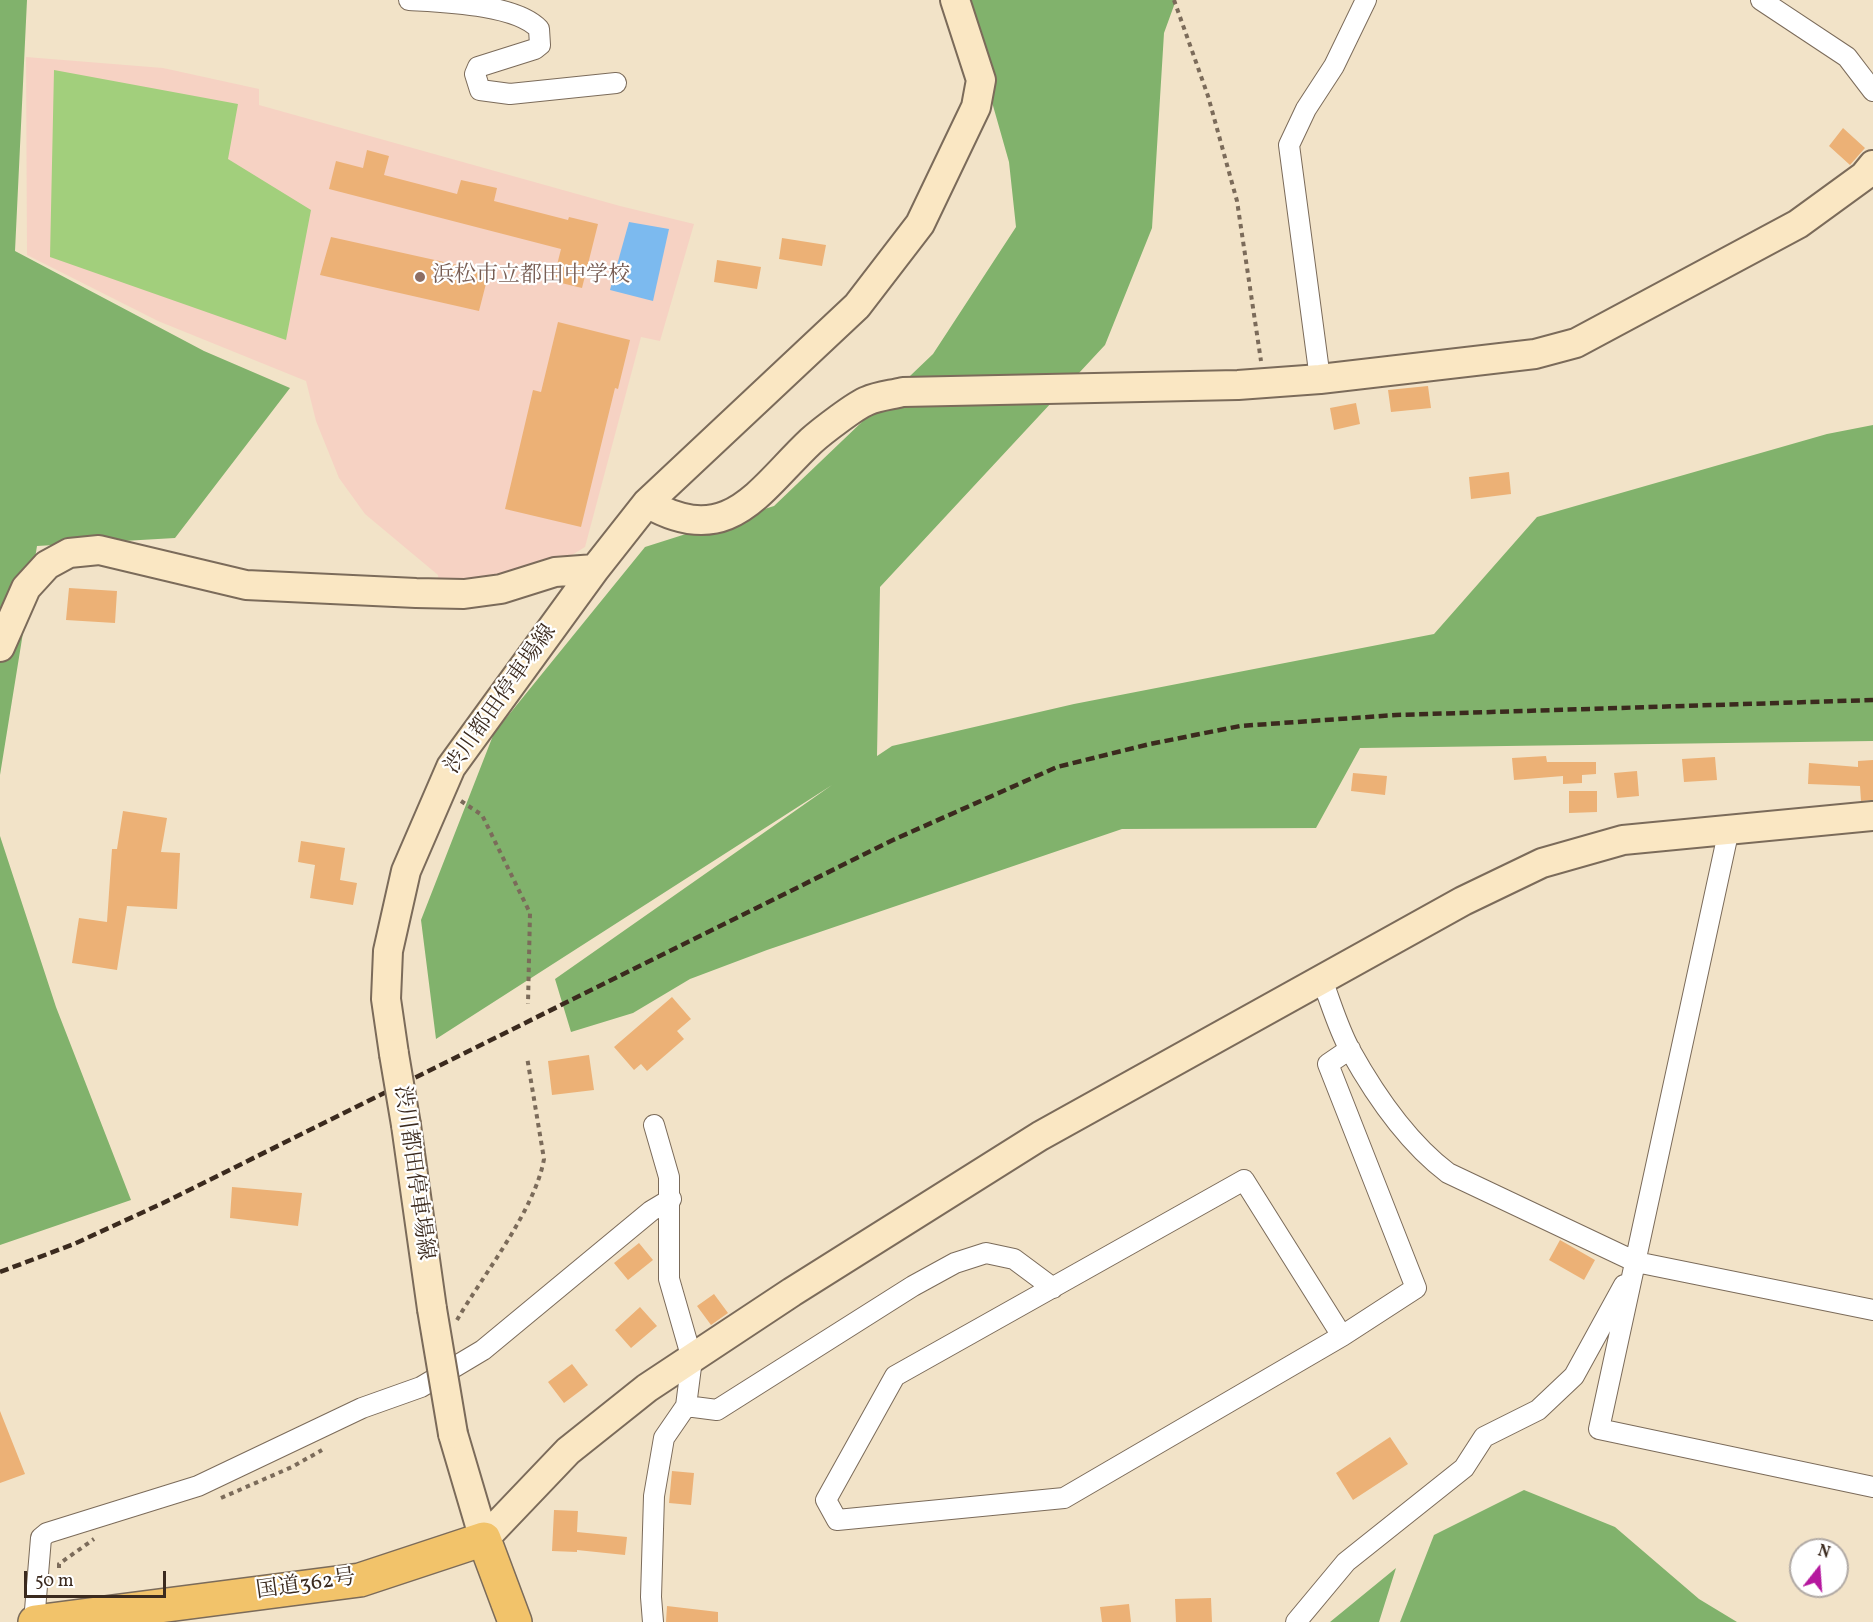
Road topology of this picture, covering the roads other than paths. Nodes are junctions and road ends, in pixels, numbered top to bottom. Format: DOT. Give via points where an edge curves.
graph roads {
  1 [pos="409,0"];
  2 [pos="955,0"];
  3 [pos="1366,0"];
  4 [pos="1761,0"];
  5 [pos="616,83"];
  6 [pos="1873,91"];
  7 [pos="1873,165"];
  8 [pos="1320,379"];
  9 [pos="647,503"];
  10 [pos="595,569"];
  11 [pos="0,647"];
  12 [pos="1873,816"];
  13 [pos="1729,829"];
  14 [pos="1322,981"];
  15 [pos="1350,1049"];
  16 [pos="654,1125"];
  17 [pos="670,1198"];
  18 [pos="1636,1262"];
  19 [pos="1053,1288"];
  20 [pos="1873,1310"];
  21 [pos="1342,1336"];
  22 [pos="692,1359"];
  23 [pos="686,1406"];
  24 [pos="1873,1487"];
  25 [pos="484,1539"];
  26 [pos="35,1622"];
  27 [pos="515,1622"];
  28 [pos="653,1622"];
  29 [pos="1296,1622"];
  1 -- 5 [label="street" via="488,8 522,18 539,29 540,45 535,49 478,67 475,74 480,90 510,94"];
  2 -- 9 [label="street, 渋川都田停車場線" via="981,80 976,107 920,224 857,306"];
  3 -- 8 [label="street" via="1289,145"];
  4 -- 6 [label="street" via="1847,57"];
  7 -- 8 [label="street" via="1864,176 1798,224 1576,344 1535,354"];
  8 -- 9 [label="street" via="903,392 866,401 813,440 752,503 723,517 694,521 664,513"];
  9 -- 10 [label="street, 渋川都田停車場線"];
  10 -- 11 [label="street" via="555,572 501,589 464,594 416,593 246,585 99,550 69,553 47,565 26,588"];
  10 -- 25 [label="street, 渋川都田停車場線, bridge" via="451,767 406,871 388,951 386,999 443,1316 453,1434"];
  12 -- 13 [label="street"];
  13 -- 14 [label="street" via="1623,840 1542,863 1463,901"];
  13 -- 18 [label="street"];
  14 -- 15 [label="street"];
  14 -- 22 [label="street" via="1040,1136 884,1232"];
  15 -- 18 [label="street" via="1397,1122 1448,1173"];
  15 -- 21 [label="street" via="1328,1064 1416,1288"];
  16 -- 17 [label="street" via="669,1177"];
  17 -- 22 [label="street" via="669,1279"];
  17 -- 26 [label="street" via="483,1350 421,1387 362,1408 198,1486 46,1533 41,1538"];
  18 -- 20 [label="street"];
  18 -- 24 [label="street" via="1599,1429"];
  18 -- 29 [label="street" via="1574,1376 1538,1410 1484,1437 1464,1468 1346,1562"];
  19 -- 21 [label="street" via="1244,1180"];
  19 -- 21 [label="street" via="895,1376 826,1500 837,1520 1064,1498"];
  19 -- 23 [label="street" via="1014,1259 986,1253 955,1263 903,1293 717,1410"];
  22 -- 23 [label="street"];
  22 -- 25 [label="street" via="647,1388 568,1451"];
  23 -- 28 [label="street" via="664,1438 654,1496"];
  25 -- 26 [label="highway, 国道362号" via="360,1580"];
  25 -- 27 [label="highway"];
}
